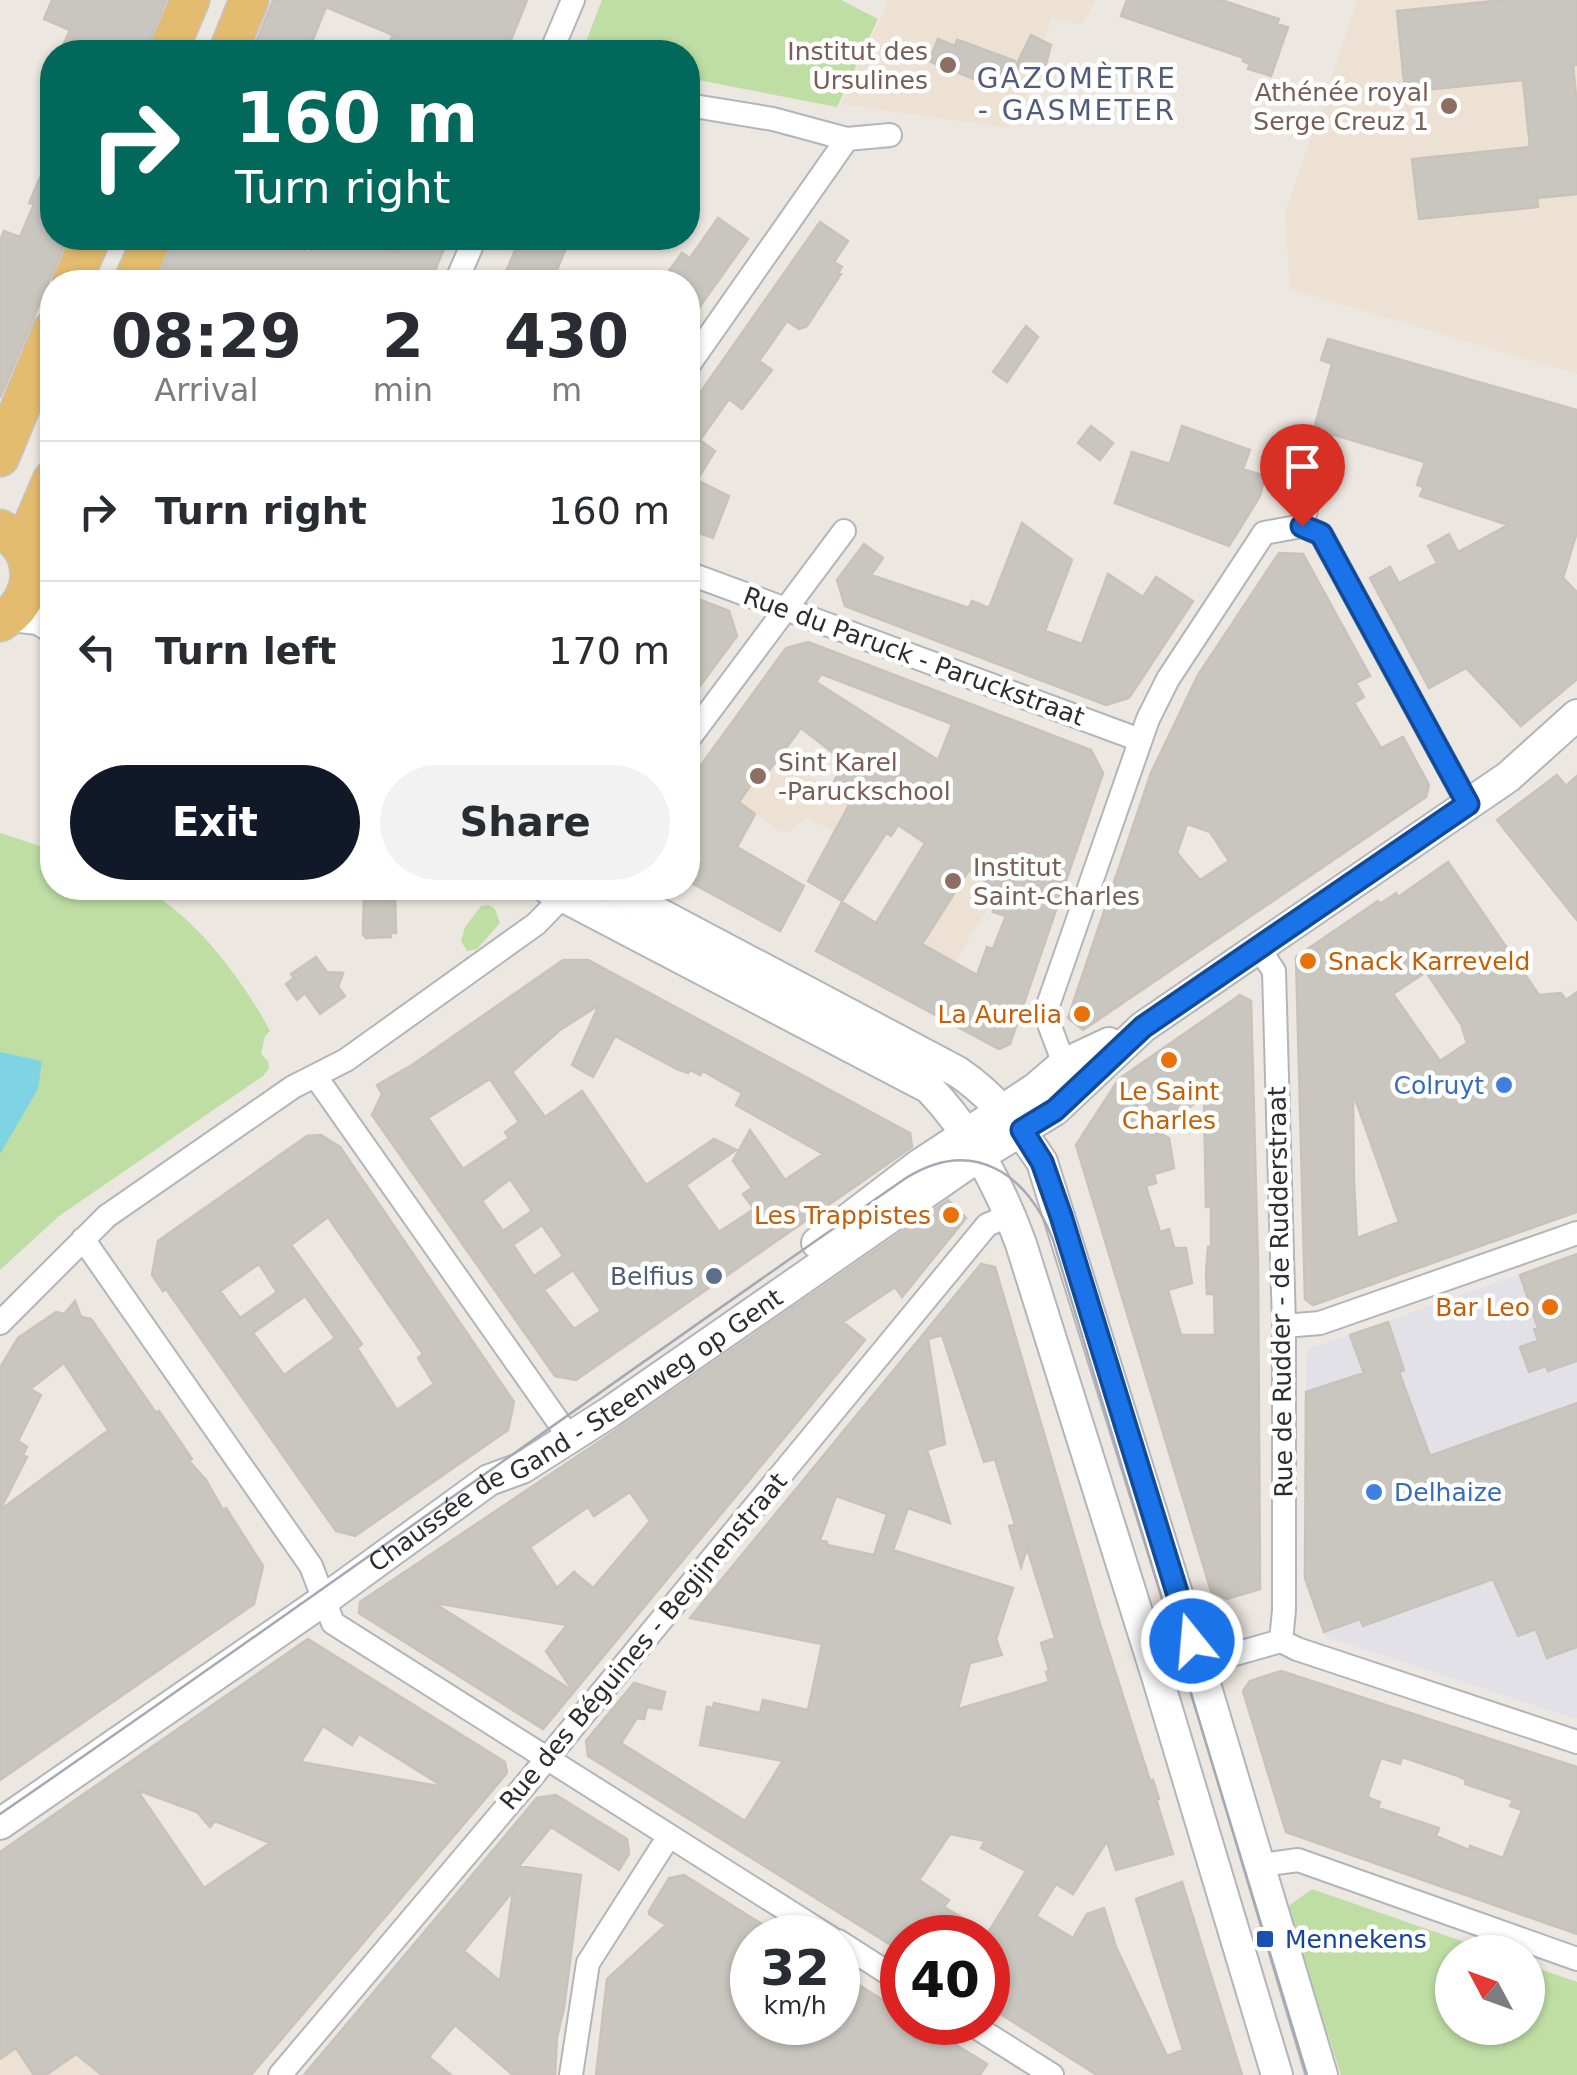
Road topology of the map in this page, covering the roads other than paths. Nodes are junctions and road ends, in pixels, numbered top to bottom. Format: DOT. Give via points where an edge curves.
graph roads {
  1 [pos="190,0"];
  2 [pos="249,0"];
  3 [pos="573,0"];
  4 [pos="173,40"];
  5 [pos="233,40"];
  6 [pos="556,40"];
  7 [pos="700,108"];
  8 [pos="890,135"];
  9 [pos="846,139"];
  10 [pos="700,349"];
  11 [pos="40,359"];
  12 [pos="0,457"];
  13 [pos="1318,461"];
  14 [pos="40,519"];
  15 [pos="1302,526"];
  16 [pos="844,531"];
  17 [pos="27,561"];
  18 [pos="700,577"];
  19 [pos="785,610"];
  20 [pos="6,619"];
  21 [pos="40,620"];
  22 [pos="1577,715"];
  23 [pos="700,724"];
  24 [pos="1140,740"];
  25 [pos="1468,804"];
  26 [pos="554,900"];
  27 [pos="578,900"];
  28 [pos="634,900"];
  29 [pos="1258,948"];
  30 [pos="1143,1027"];
  31 [pos="1064,1064"];
  32 [pos="316,1077"];
  33 [pos="1012,1120"];
  34 [pos="974,1144"];
  35 [pos="1010,1215"];
  36 [pos="1577,1234"];
  37 [pos="83,1239"];
  38 [pos="0,1323"];
  39 [pos="1284,1326"];
  40 [pos="564,1430"];
  41 [pos="321,1591"];
  42 [pos="1281,1641"];
  43 [pos="1199,1664"];
  44 [pos="1157,1676"];
  45 [pos="1577,1742"];
  46 [pos="546,1758"];
  47 [pos="0,1800"];
  48 [pos="0,1824"];
  49 [pos="668,1836"];
  50 [pos="1260,1865"];
  51 [pos="795,1915"];
  52 [pos="1577,1959"];
  53 [pos="1004,2045"];
  54 [pos="280,2075"];
  55 [pos="571,2075"];
  56 [pos="1052,2075"];
  57 [pos="1277,2075"];
  58 [pos="1322,2075"];
  1 -- 4 [label="main road"];
  2 -- 5 [label="main road"];
  3 -- 6 [label="street"];
  7 -- 9 [label="street"];
  8 -- 9 [label="street"];
  9 -- 10 [label="street"];
  11 -- 12 [label="main road"];
  13 -- 15 [label="street"];
  14 -- 17 [label="main road"];
  15 -- 24 [label="street" via="1264,532 1168,679"];
  15 -- 25 [label="street" via="1321,534"];
  16 -- 19 [label="street"];
  17 -- 20 [label="main road" via="28,593"];
  18 -- 19 [label="street, Rue du Paruck - Paruckstraat"];
  19 -- 23 [label="street"];
  19 -- 24 [label="street, Rue du Paruck - Paruckstraat"];
  20 -- 21 [label="street"];
  22 -- 25 [label="street, Chaussée de Gand - Steenweg op Gent"];
  24 -- 31 [label="street" via="1047,1008"];
  25 -- 29 [label="street, Chaussée de Gand - Steenweg op Gent"];
  26 -- 32 [label="street" via="536,924"];
  27 -- 34 [label="street" via="929,1088"];
  28 -- 33 [label="street" via="958,1072"];
  29 -- 30 [label="street, Chaussée de Gand - Steenweg op Gent"];
  29 -- 39 [label="street, Rue de Rudder - de Rudderstraat" via="1274,971"];
  30 -- 31 [label="street, Chaussée de Gand - Steenweg op Gent"];
  30 -- 33 [label="street, Chaussée de Gand - Steenweg op Gent" via="1055,1110"];
  31 -- 33 [label="street, Chaussée de Gand - Steenweg op Gent"];
  32 -- 37 [label="street" via="292,1087"];
  32 -- 40 [label="street"];
  33 -- 34 [label="street, Chaussée de Gand - Steenweg op Gent"];
  33 -- 43 [label="street" via="1042,1162 1061,1216"];
  34 -- 35 [label="street"];
  34 -- 40 [label="street, Chaussée de Gand - Steenweg op Gent" via="919,1165"];
  35 -- 44 [label="street"];
  35 -- 46 [label="street, Rue des Béguines - Begijnenstraat" via="987,1225"];
  36 -- 39 [label="street" via="1320,1324"];
  37 -- 38 [label="street"];
  37 -- 41 [label="street" via="311,1566"];
  39 -- 42 [label="street, Rue de Rudder - de Rudderstraat"];
  40 -- 41 [label="street, Chaussée de Gand - Steenweg op Gent" via="480,1470"];
  41 -- 46 [label="street" via="333,1623"];
  41 -- 47 [label="street, Chaussée de Gand - Steenweg op Gent"];
  41 -- 48 [label="street, Chaussée de Gand - Steenweg op Gent"];
  42 -- 43 [label="street"];
  42 -- 45 [label="street"];
  43 -- 44 [label="street"];
  43 -- 50 [label="street"];
  44 -- 57 [label="street"];
  46 -- 49 [label="street"];
  46 -- 54 [label="street, Rue des Béguines - Begijnenstraat"];
  49 -- 51 [label="street"];
  49 -- 55 [label="street" via="588,1962"];
  50 -- 52 [label="street" via="1298,1860"];
  50 -- 58 [label="street"];
  53 -- 56 [label="street"];
}
